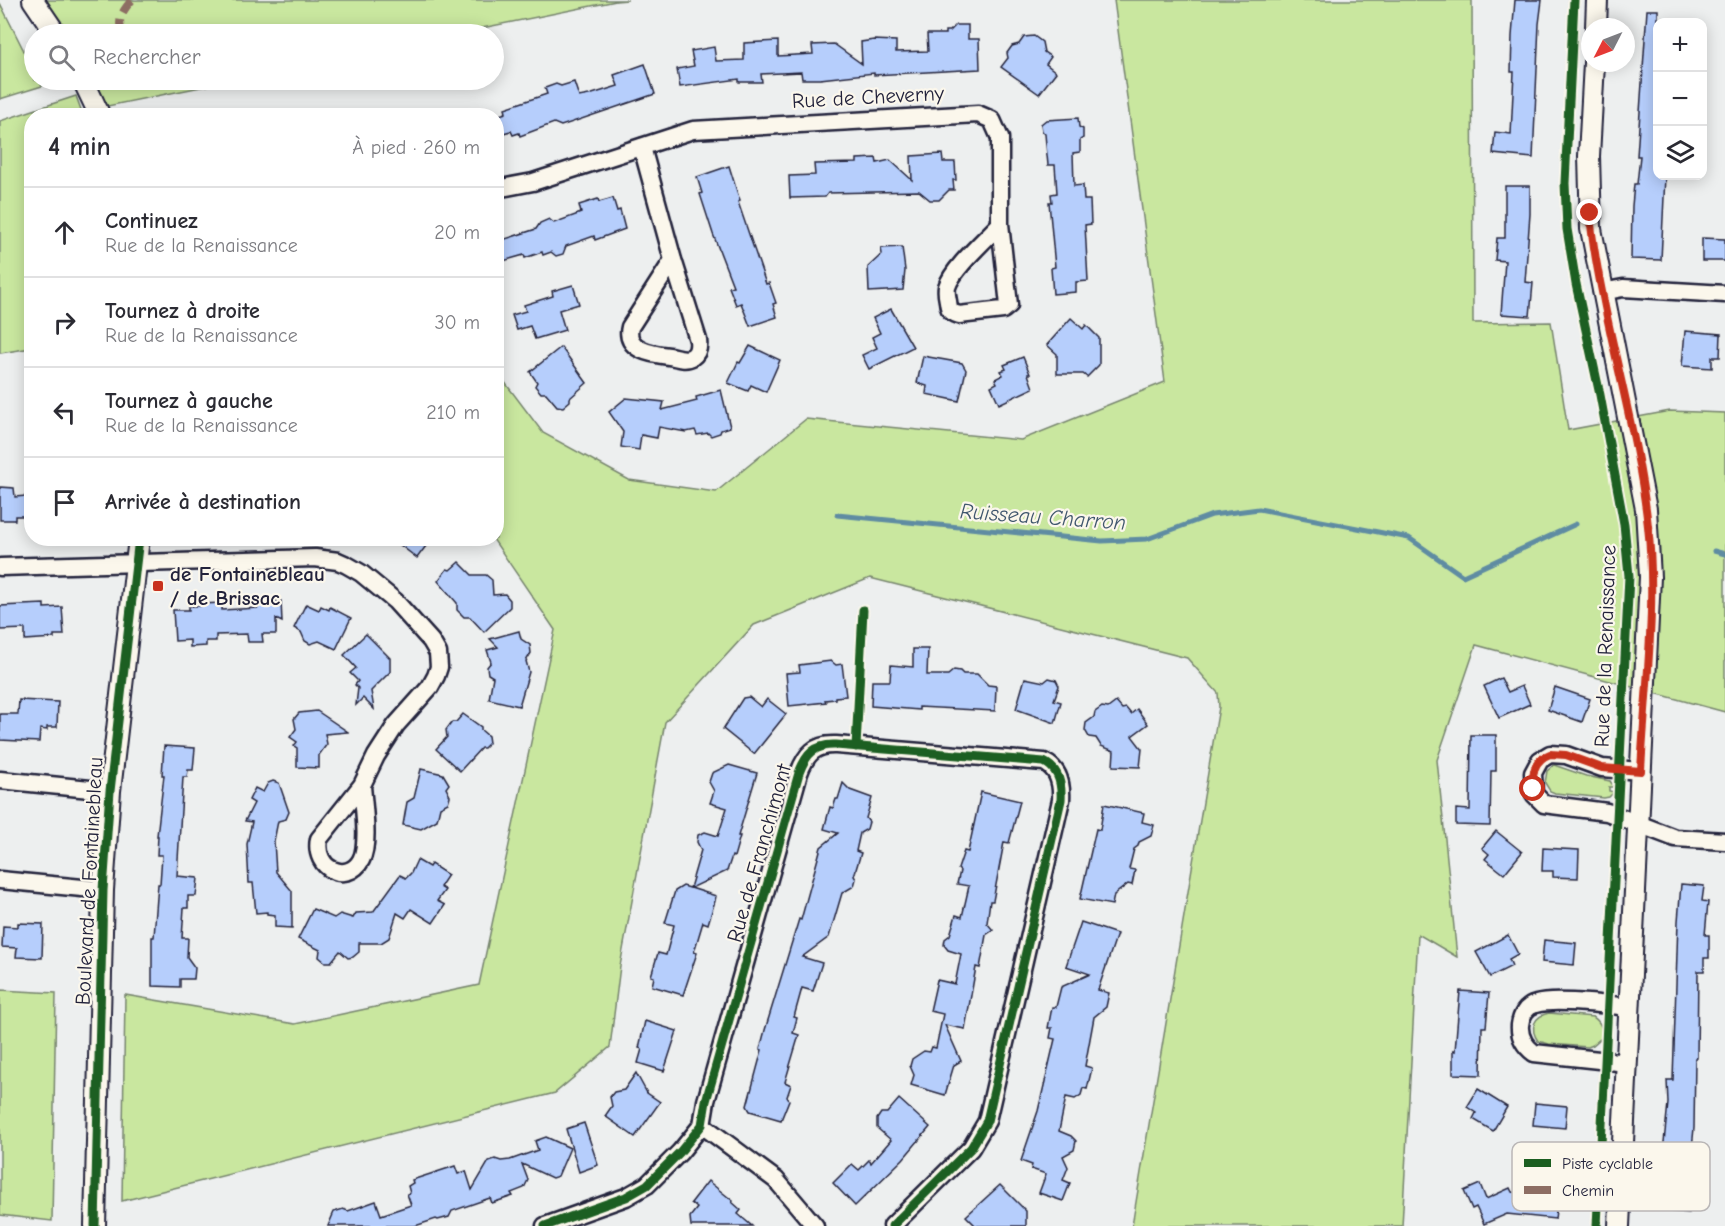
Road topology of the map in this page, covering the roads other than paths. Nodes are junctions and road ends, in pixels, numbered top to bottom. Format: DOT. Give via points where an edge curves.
graph roads {
  1 [pos="33,0"];
  2 [pos="1597,0"];
  3 [pos="1596,18"];
  4 [pos="49,24"];
  5 [pos="1594,72"];
  6 [pos="88,90"];
  7 [pos="96,108"];
  8 [pos="642,147"];
  9 [pos="504,187"];
  10 [pos="1000,224"];
  11 [pos="673,260"];
  12 [pos="1602,292"];
  13 [pos="1725,294"];
  14 [pos="138,546"];
  15 [pos="136,564"];
  16 [pos="0,567"];
  17 [pos="1641,771"];
  18 [pos="0,780"];
  19 [pos="362,784"];
  20 [pos="110,791"];
  21 [pos="1639,824"];
  22 [pos="1725,842"];
  23 [pos="0,880"];
  24 [pos="103,890"];
  25 [pos="1629,1007"];
  26 [pos="1627,1062"];
  27 [pos="702,1125"];
  28 [pos="1623,1142"];
  29 [pos="1620,1211"];
  30 [pos="95,1226"];
  31 [pos="544,1226"];
  32 [pos="816,1226"];
  33 [pos="892,1226"];
  34 [pos="1619,1226"];
  1 -- 4 [label="street"];
  2 -- 3 [label="street"];
  5 -- 12 [label="street, Rue de la Renaissance" via="1590,213"];
  6 -- 7 [label="street"];
  8 -- 9 [label="street, Rue de Cheverny"];
  8 -- 10 [label="street, Rue de Cheverny" via="705,128 983,114 995,124 1000,138"];
  8 -- 11 [label="street"];
  10 -- 10 [label="street, Rue de Cheverny" via="949,282 949,308 958,315 1003,310 1009,305"];
  11 -- 11 [label="street" via="630,327 630,336 635,346 645,352 686,359 699,346"];
  12 -- 13 [label="street" via="1623,288"];
  12 -- 17 [label="street, Rue de la Renaissance" via="1638,463 1649,544"];
  14 -- 15 [label="street, Boulevard de Fontainebleau"];
  15 -- 16 [label="street"];
  15 -- 19 [label="street" via="328,559 361,573 395,601 432,642 439,667 430,687 396,725"];
  15 -- 20 [label="street, Boulevard de Fontainebleau"];
  17 -- 21 [label="street, Rue de la Renaissance"];
  17 -- 21 [label="street, Rue de la Renaissance" via="1602,768 1566,755 1550,754 1537,764 1533,781 1534,794 1544,804 1607,812"];
  18 -- 20 [label="street, Boulevard de Fontainebleau"];
  19 -- 19 [label="street" via="318,839 319,858 336,872 361,861"];
  20 -- 24 [label="street, Boulevard de Fontainebleau"];
  21 -- 22 [label="street" via="1675,838"];
  21 -- 25 [label="street, Rue de la Renaissance"];
  23 -- 24 [label="street, Boulevard de Fontainebleau"];
  24 -- 30 [label="street, Boulevard de Fontainebleau"];
  25 -- 26 [label="street, Rue de la Renaissance"];
  25 -- 26 [label="street" via="1544,1002 1530,1006 1520,1023 1524,1043 1534,1053"];
  26 -- 28 [label="street, Rue de la Renaissance"];
  27 -- 31 [label="street, Rue de Franchimont" via="647,1185 626,1197"];
  27 -- 32 [label="street" via="776,1180"];
  27 -- 33 [label="street, Rue de Franchimont" via="799,773 812,751 819,746 836,745 1051,765 1059,779 1061,800 987,1121 971,1148"];
  29 -- 34 [label="street, Rue de la Renaissance"];
}
